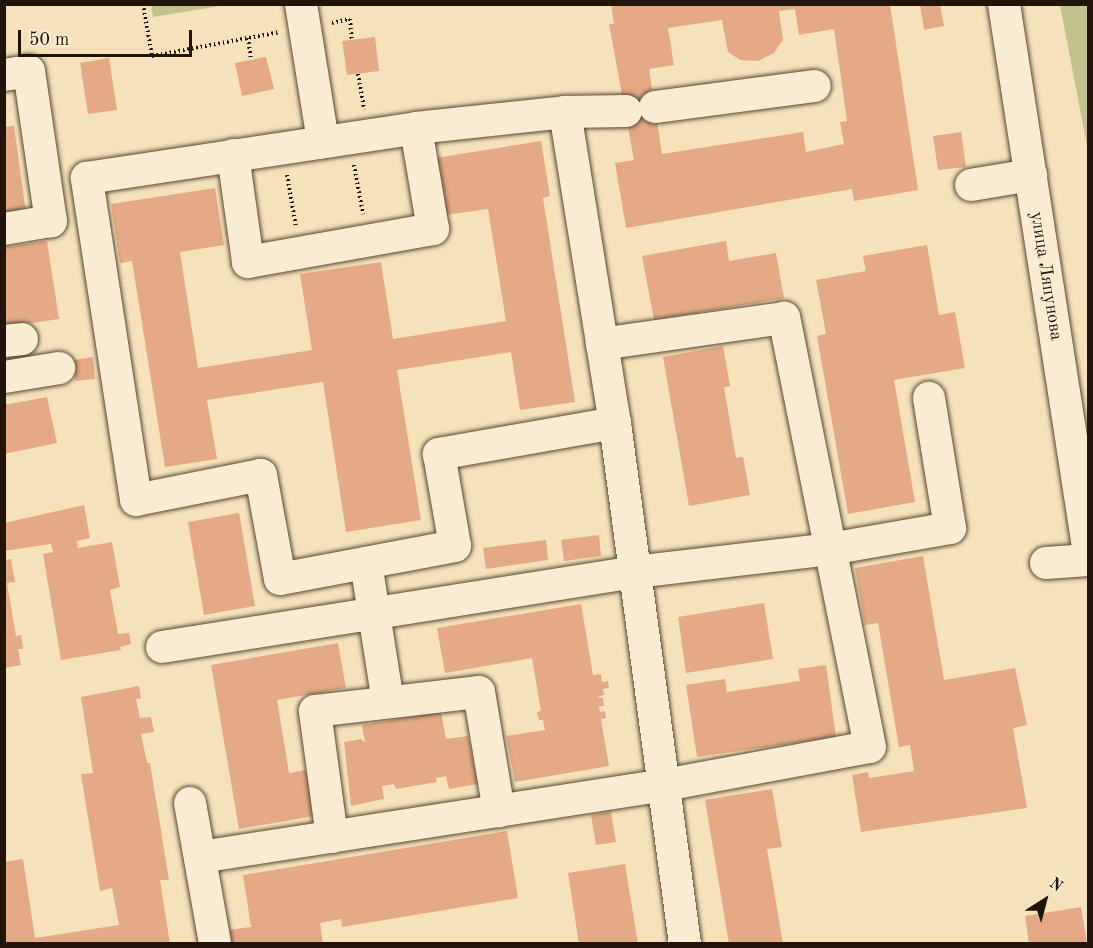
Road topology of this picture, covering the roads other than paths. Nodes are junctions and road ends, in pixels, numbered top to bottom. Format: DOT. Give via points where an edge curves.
graph roads {
  1 [pos="1004,4"];
  2 [pos="303,16"];
  3 [pos="4,75"];
  4 [pos="815,86"];
  5 [pos="565,112"];
  6 [pos="416,128"];
  7 [pos="347,138"];
  8 [pos="233,155"];
  9 [pos="1031,175"];
  10 [pos="971,185"];
  11 [pos="4,229"];
  12 [pos="602,345"];
  13 [pos="58,368"];
  14 [pos="4,377"];
  15 [pos="929,398"];
  16 [pos="615,423"];
  17 [pos="1089,547"];
  18 [pos="831,549"];
  19 [pos="1089,560"];
  20 [pos="1046,562"];
  21 [pos="366,563"];
  22 [pos="635,572"];
  23 [pos="374,613"];
  24 [pos="162,647"];
  25 [pos="388,702"];
  26 [pos="664,785"];
  27 [pos="190,803"];
  28 [pos="499,811"];
  29 [pos="332,837"];
  30 [pos="200,857"];
  31 [pos="215,944"];
  32 [pos="685,944"];
  1 -- 9 [label="street, улица Ляпунова"];
  2 -- 7 [label="street"];
  3 -- 11 [label="street" via="29,71 51,221"];
  4 -- 5 [label="street" via="640,109"];
  5 -- 6 [label="street"];
  5 -- 12 [label="street"];
  6 -- 7 [label="street"];
  6 -- 8 [label="street" via="433,230 248,262"];
  7 -- 8 [label="street"];
  8 -- 21 [label="street" via="87,178 136,500 261,475 280,579"];
  9 -- 10 [label="street"];
  9 -- 17 [label="street, улица Ляпунова"];
  12 -- 16 [label="street"];
  12 -- 18 [label="street" via="784,318"];
  13 -- 14 [label="street"];
  15 -- 18 [label="street" via="950,528"];
  16 -- 21 [label="street" via="439,454 455,546"];
  16 -- 22 [label="street"];
  18 -- 22 [label="street"];
  18 -- 26 [label="street" via="870,747"];
  19 -- 20 [label="street"];
  21 -- 23 [label="street"];
  22 -- 23 [label="street"];
  22 -- 26 [label="street"];
  23 -- 24 [label="street"];
  23 -- 25 [label="street"];
  25 -- 28 [label="street" via="479,692"];
  25 -- 29 [label="street" via="315,711"];
  26 -- 28 [label="street"];
  26 -- 32 [label="street"];
  27 -- 30 [label="street"];
  28 -- 29 [label="street"];
  29 -- 30 [label="street"];
  30 -- 31 [label="street"];
}
